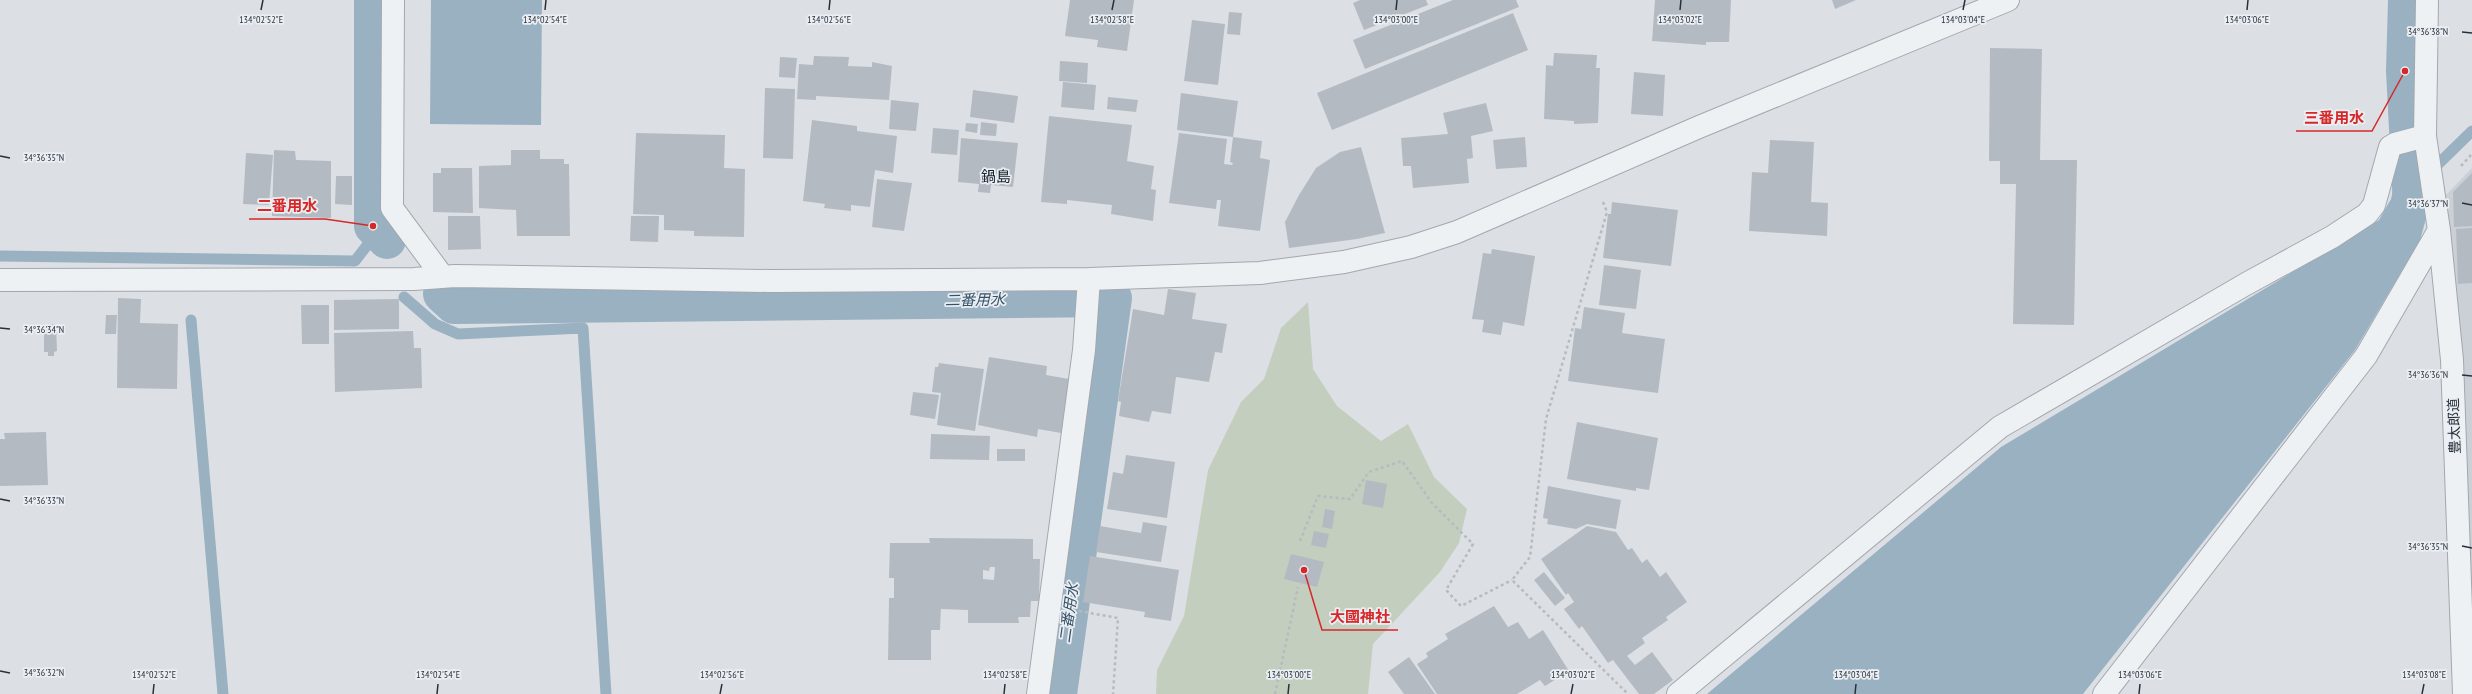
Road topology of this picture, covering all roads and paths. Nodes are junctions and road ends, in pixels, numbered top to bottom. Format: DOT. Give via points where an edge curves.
graph roads {
  1 [pos="393,0"];
  2 [pos="2008,0"];
  3 [pos="2427,0"];
  4 [pos="2413,140"];
  5 [pos="1593,173"];
  6 [pos="2439,230"];
  7 [pos="443,277"];
  8 [pos="0,280"];
  9 [pos="1088,297"];
  10 [pos="1300,541"];
  11 [pos="1512,580"];
  12 [pos="1298,587"];
  13 [pos="1079,611"];
  14 [pos="1038,694"];
  15 [pos="1113,694"];
  16 [pos="1275,694"];
  17 [pos="1628,694"];
  18 [pos="1678,694"];
  19 [pos="2104,694"];
  20 [pos="2464,694"];
  1 -- 7 [label="street" via="392,208"];
  2 -- 5 [label="street"];
  3 -- 4 [label="street, 豊太郎道"];
  4 -- 6 [label="street, 豊太郎道" via="2428,158"];
  4 -- 18 [label="street" via="2390,147 2376,199 2367,214 2332,237 2000,427"];
  5 -- 9 [label="street" via="1457,232 1411,247 1344,262"];
  5 -- 11 [label="path" via="1607,212 1546,419 1530,557"];
  6 -- 19 [label="street" via="2366,356"];
  6 -- 20 [label="street, 豊太郎道" via="2452,360"];
  7 -- 8 [label="street"];
  7 -- 9 [label="street" via="771,281"];
  9 -- 14 [label="street" via="1084,350"];
  10 -- 11 [label="path" via="1318,496 1350,499 1369,472 1402,461 1432,503 1473,544 1446,590 1461,606"];
  11 -- 17 [label="path"];
  12 -- 16 [label="path"];
  13 -- 15 [label="path" via="1118,618"];
}
